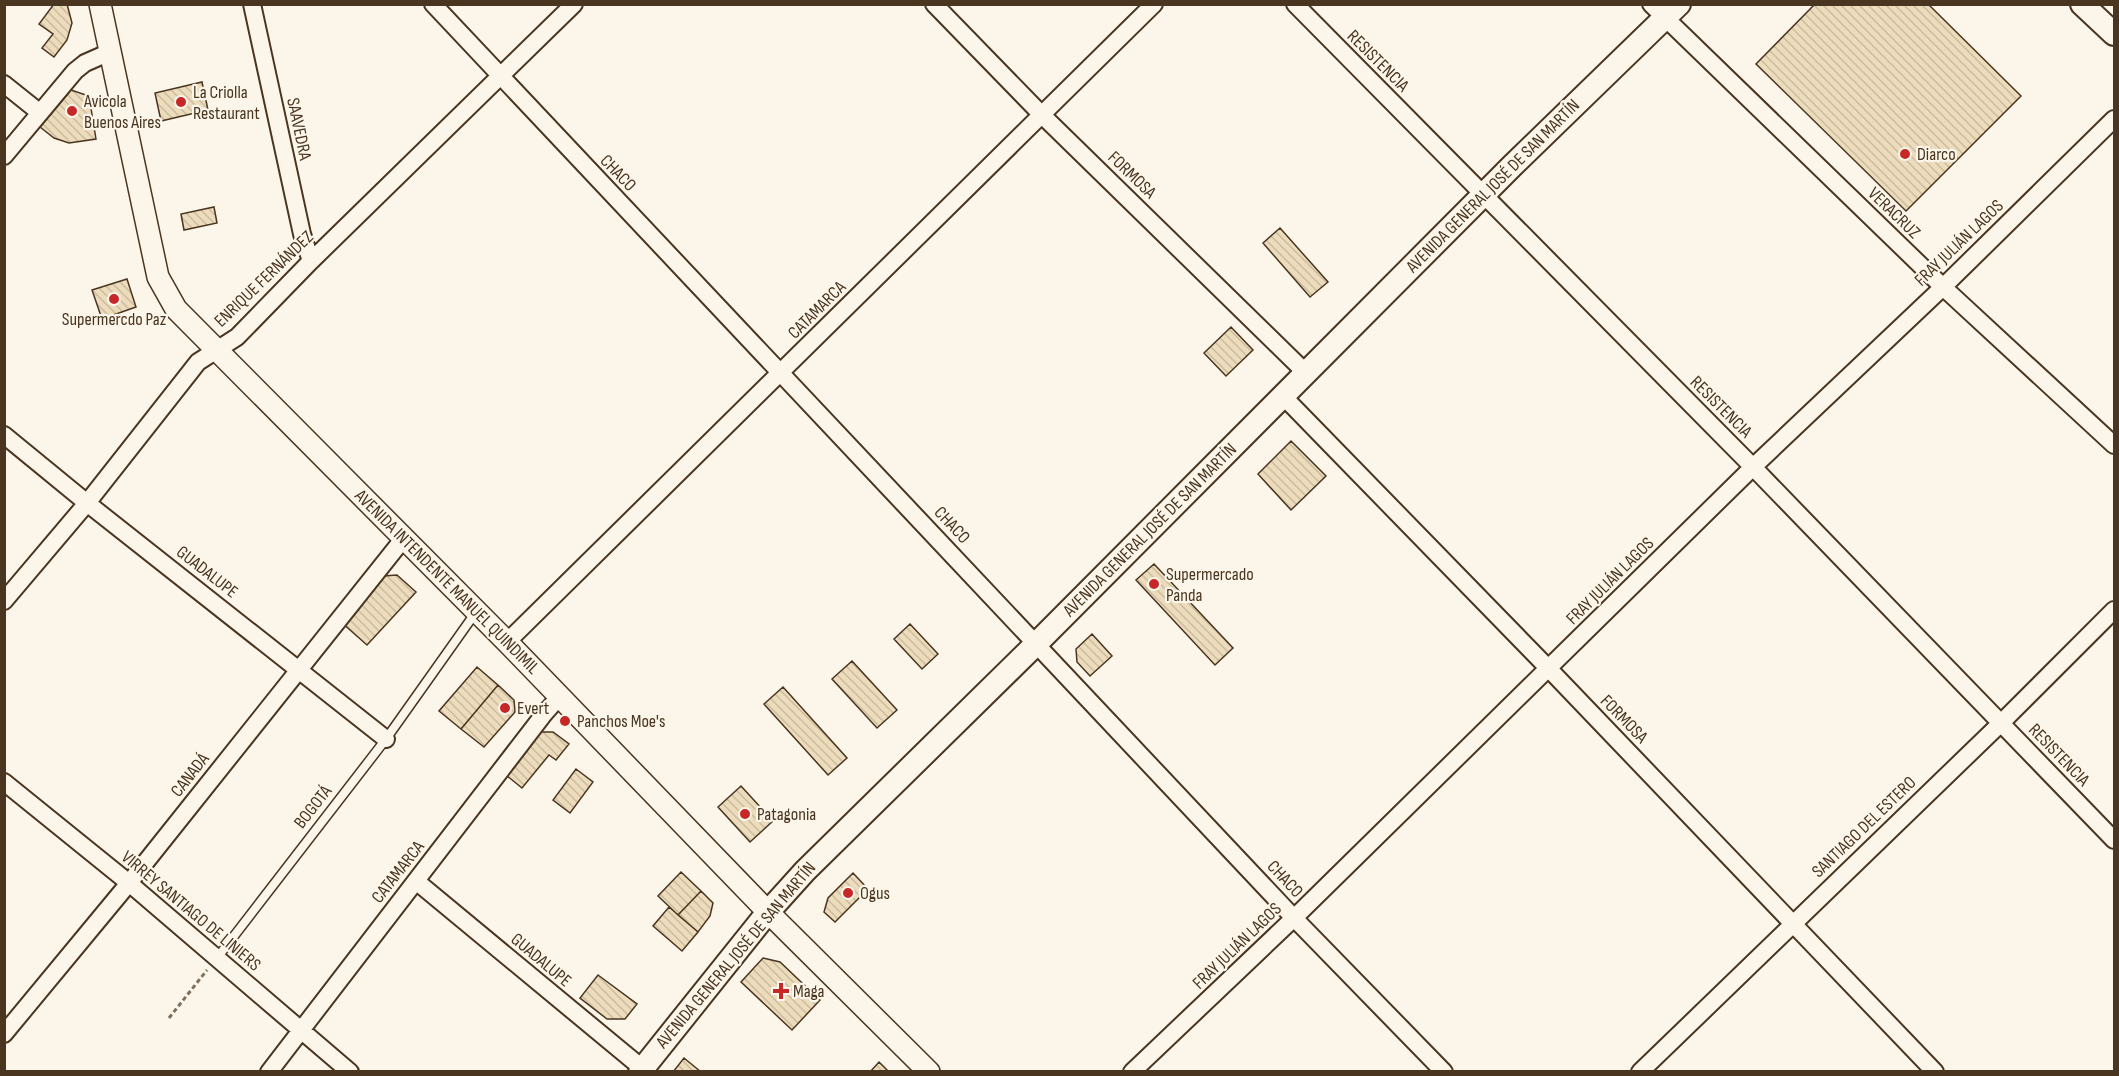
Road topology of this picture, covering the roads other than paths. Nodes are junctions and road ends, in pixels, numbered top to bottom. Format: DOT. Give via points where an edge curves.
graph roads {
  1 [pos="100,4"];
  2 [pos="252,4"];
  3 [pos="433,4"];
  4 [pos="574,4"];
  5 [pos="934,4"];
  6 [pos="1154,4"];
  7 [pos="1295,4"];
  8 [pos="2082,4"];
  9 [pos="1665,9"];
  10 [pos="2115,34"];
  11 [pos="110,52"];
  12 [pos="500,77"];
  13 [pos="4,84"];
  14 [pos="39,112"];
  15 [pos="1041,114"];
  16 [pos="2115,119"];
  17 [pos="4,156"];
  18 [pos="1484,195"];
  19 [pos="311,261"];
  20 [pos="1943,287"];
  21 [pos="216,350"];
  22 [pos="1305,372"];
  23 [pos="781,373"];
  24 [pos="1282,395"];
  25 [pos="4,435"];
  26 [pos="2115,445"];
  27 [pos="1753,467"];
  28 [pos="87,503"];
  29 [pos="404,538"];
  30 [pos="4,601"];
  31 [pos="2115,610"];
  32 [pos="477,611"];
  33 [pos="507,642"];
  34 [pos="1036,644"];
  35 [pos="298,669"];
  36 [pos="1549,669"];
  37 [pos="559,697"];
  38 [pos="2001,723"];
  39 [pos="386,739"];
  40 [pos="4,782"];
  41 [pos="2115,840"];
  42 [pos="416,881"];
  43 [pos="129,883"];
  44 [pos="768,912"];
  45 [pos="1294,918"];
  46 [pos="1792,924"];
  47 [pos="217,958"];
  48 [pos="302,1029"];
  49 [pos="4,1034"];
  50 [pos="641,1070"];
  51 [pos="269,1071"];
  52 [pos="350,1071"];
  53 [pos="929,1071"];
  54 [pos="1132,1071"];
  55 [pos="1444,1071"];
  56 [pos="1640,1071"];
  57 [pos="1935,1071"];
  1 -- 11 [label="street, AVENIDA INTENDENTE MANUEL QUINDIMIL"];
  2 -- 19 [label="street, SAAVEDRA"];
  3 -- 12 [label="street, CHACO"];
  4 -- 12 [label="street, ENRIQUE FERNÁNDEZ"];
  5 -- 15 [label="street, FORMOSA"];
  6 -- 15 [label="street, CATAMARCA"];
  7 -- 18 [label="street, RESISTENCIA"];
  8 -- 10 [label="main road"];
  9 -- 18 [label="main road, AVENIDA GENERAL JOSÉ DE SAN MARTÍN"];
  9 -- 20 [label="street, VERACRUZ"];
  11 -- 14 [label="street" via="84,63"];
  11 -- 21 [label="street, AVENIDA INTENDENTE MANUEL QUINDIMIL" via="158,277 176,309"];
  12 -- 19 [label="street, ENRIQUE FERNÁNDEZ"];
  12 -- 23 [label="street, CHACO"];
  13 -- 14 [label="street"];
  14 -- 17 [label="street"];
  15 -- 22 [label="street, FORMOSA"];
  15 -- 23 [label="street, CATAMARCA"];
  16 -- 20 [label="street, FRAY JULIÁN LAGOS"];
  18 -- 22 [label="main road, AVENIDA GENERAL JOSÉ DE SAN MARTÍN"];
  18 -- 27 [label="street, RESISTENCIA"];
  19 -- 21 [label="street, ENRIQUE FERNÁNDEZ" via="237,337"];
  20 -- 26 [label="street, VERACRUZ"];
  20 -- 27 [label="street, FRAY JULIÁN LAGOS"];
  21 -- 28 [label="street, ENRIQUE FERNÁNDEZ" via="198,362"];
  21 -- 29 [label="street, AVENIDA INTENDENTE MANUEL QUINDIMIL"];
  22 -- 24 [label="main road, AVENIDA GENERAL JOSÉ DE SAN MARTÍN"];
  23 -- 33 [label="street, CATAMARCA"];
  23 -- 34 [label="street, CHACO"];
  24 -- 34 [label="main road, AVENIDA GENERAL JOSÉ DE SAN MARTÍN"];
  24 -- 36 [label="street, FORMOSA"];
  25 -- 28 [label="street, GUADALUPE"];
  27 -- 36 [label="street, FRAY JULIÁN LAGOS"];
  27 -- 38 [label="street, RESISTENCIA"];
  28 -- 30 [label="street, ENRIQUE FERNÁNDEZ"];
  28 -- 35 [label="street, GUADALUPE"];
  29 -- 32 [label="street, AVENIDA INTENDENTE MANUEL QUINDIMIL"];
  29 -- 35 [label="street, CANADÁ"];
  31 -- 38 [label="street, SANTIAGO DEL ESTERO"];
  32 -- 33 [label="street, AVENIDA INTENDENTE MANUEL QUINDIMIL"];
  32 -- 39 [label="lane, BOGOTÁ"];
  33 -- 37 [label="street, AVENIDA INTENDENTE MANUEL QUINDIMIL"];
  34 -- 44 [label="main road, AVENIDA GENERAL JOSÉ DE SAN MARTÍN"];
  34 -- 45 [label="street, CHACO"];
  35 -- 39 [label="street, GUADALUPE"];
  35 -- 43 [label="street, CANADÁ"];
  36 -- 45 [label="street, FRAY JULIÁN LAGOS"];
  36 -- 46 [label="street, FORMOSA"];
  37 -- 42 [label="street, CATAMARCA"];
  37 -- 44 [label="street, AVENIDA INTENDENTE MANUEL QUINDIMIL"];
  38 -- 41 [label="street, RESISTENCIA"];
  38 -- 46 [label="street, SANTIAGO DEL ESTERO"];
  39 -- 47 [label="lane, BOGOTÁ"];
  40 -- 43 [label="street, VIRREY SANTIAGO DE LINIERS"];
  42 -- 48 [label="street, CATAMARCA"];
  42 -- 50 [label="street, GUADALUPE"];
  43 -- 47 [label="street, VIRREY SANTIAGO DE LINIERS"];
  43 -- 49 [label="street, CANADÁ"];
  44 -- 50 [label="main road, AVENIDA GENERAL JOSÉ DE SAN MARTÍN"];
  44 -- 53 [label="street, AVENIDA INTENDENTE MANUEL QUINDIMIL"];
  45 -- 54 [label="street, FRAY JULIÁN LAGOS"];
  45 -- 55 [label="street, CHACO"];
  46 -- 56 [label="street, SANTIAGO DEL ESTERO"];
  46 -- 57 [label="street, FORMOSA"];
  47 -- 48 [label="street, VIRREY SANTIAGO DE LINIERS"];
  48 -- 51 [label="street, CATAMARCA"];
  48 -- 52 [label="street, VIRREY SANTIAGO DE LINIERS"];
}
